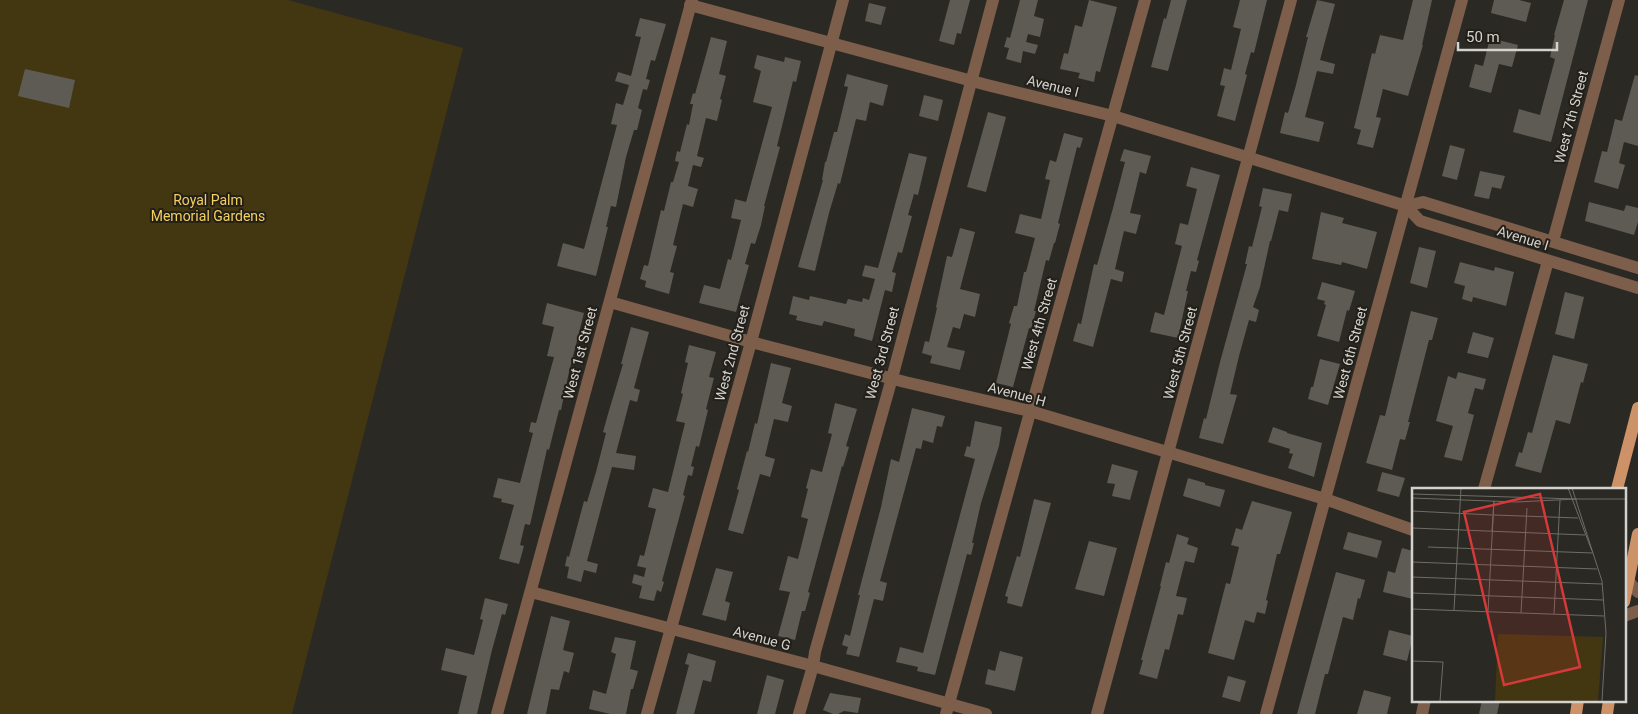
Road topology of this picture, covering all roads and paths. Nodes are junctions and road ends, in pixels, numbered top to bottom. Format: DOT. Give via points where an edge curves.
graph roads {
  1 [pos="843,0"];
  2 [pos="993,0"];
  3 [pos="1145,0"];
  4 [pos="1291,0"];
  5 [pos="1462,0"];
  6 [pos="1619,0"];
  7 [pos="691,2"];
  8 [pos="831,43"];
  9 [pos="972,80"];
  10 [pos="1113,116"];
  11 [pos="1248,157"];
  12 [pos="1406,206"];
  13 [pos="1553,241"];
  14 [pos="1548,261"];
  15 [pos="1638,268"];
  16 [pos="1638,288"];
  17 [pos="610,302"];
  18 [pos="751,342"];
  19 [pos="892,378"];
  20 [pos="1638,408"];
  21 [pos="1030,411"];
  22 [pos="1169,452"];
  23 [pos="1484,488"];
  24 [pos="1617,488"];
  25 [pos="1325,499"];
  26 [pos="1412,530"];
  27 [pos="1638,534"];
  28 [pos="1628,582"];
  29 [pos="531,592"];
  30 [pos="1626,592"];
  31 [pos="1638,592"];
  32 [pos="1638,611"];
  33 [pos="1626,615"];
  34 [pos="670,629"];
  35 [pos="813,666"];
  36 [pos="947,709"];
  37 [pos="497,714"];
  38 [pos="647,714"];
  39 [pos="799,714"];
  40 [pos="986,714"];
  41 [pos="1097,714"];
  42 [pos="1266,714"];
  1 -- 8 [label="street, West 2nd Street"];
  2 -- 9 [label="street, West 3rd Street"];
  3 -- 10 [label="street, West 4th Street"];
  4 -- 11 [label="street, West 5th Street"];
  5 -- 12 [label="street, West 6th Street"];
  6 -- 13 [label="street, West 7th Street"];
  7 -- 8 [label="street, Avenue I"];
  7 -- 17 [label="street, West 1st Street"];
  8 -- 9 [label="street, Avenue I"];
  8 -- 18 [label="street, West 2nd Street"];
  9 -- 10 [label="street, Avenue I"];
  9 -- 19 [label="street, West 3rd Street"];
  10 -- 11 [label="street, Avenue I"];
  10 -- 21 [label="street, West 4th Street"];
  11 -- 12 [label="street, Avenue I"];
  11 -- 22 [label="street, West 5th Street"];
  12 -- 13 [label="street, Avenue I" via="1424,202"];
  12 -- 14 [label="street, Avenue I" via="1420,221"];
  12 -- 25 [label="street, West 6th Street"];
  13 -- 15 [label="street, Avenue I"];
  14 -- 16 [label="street, Avenue I"];
  14 -- 23 [label="street"];
  17 -- 18 [label="street, Avenue H"];
  17 -- 29 [label="street, West 1st Street"];
  18 -- 19 [label="street, Avenue H"];
  18 -- 34 [label="street, West 2nd Street"];
  19 -- 21 [label="street, Avenue H"];
  19 -- 35 [label="street, West 3rd Street"];
  20 -- 24 [label="main road"];
  21 -- 22 [label="street, Avenue H"];
  21 -- 36 [label="street, West 4th Street"];
  22 -- 25 [label="street, Avenue H"];
  22 -- 41 [label="street, West 5th Street"];
  25 -- 26 [label="street, Avenue H"];
  25 -- 42 [label="street, West 6th Street"];
  27 -- 28 [label="main road"];
  28 -- 30 [label="main road"];
  28 -- 31 [label="street"];
  29 -- 34 [label="street, Avenue G"];
  29 -- 37 [label="street, West 1st Street"];
  32 -- 33 [label="street"];
  34 -- 35 [label="street, Avenue G"];
  34 -- 38 [label="street, West 2nd Street"];
  35 -- 36 [label="street, Avenue G"];
  35 -- 39 [label="street, West 3rd Street"];
  36 -- 40 [label="street, Avenue G"];
}
